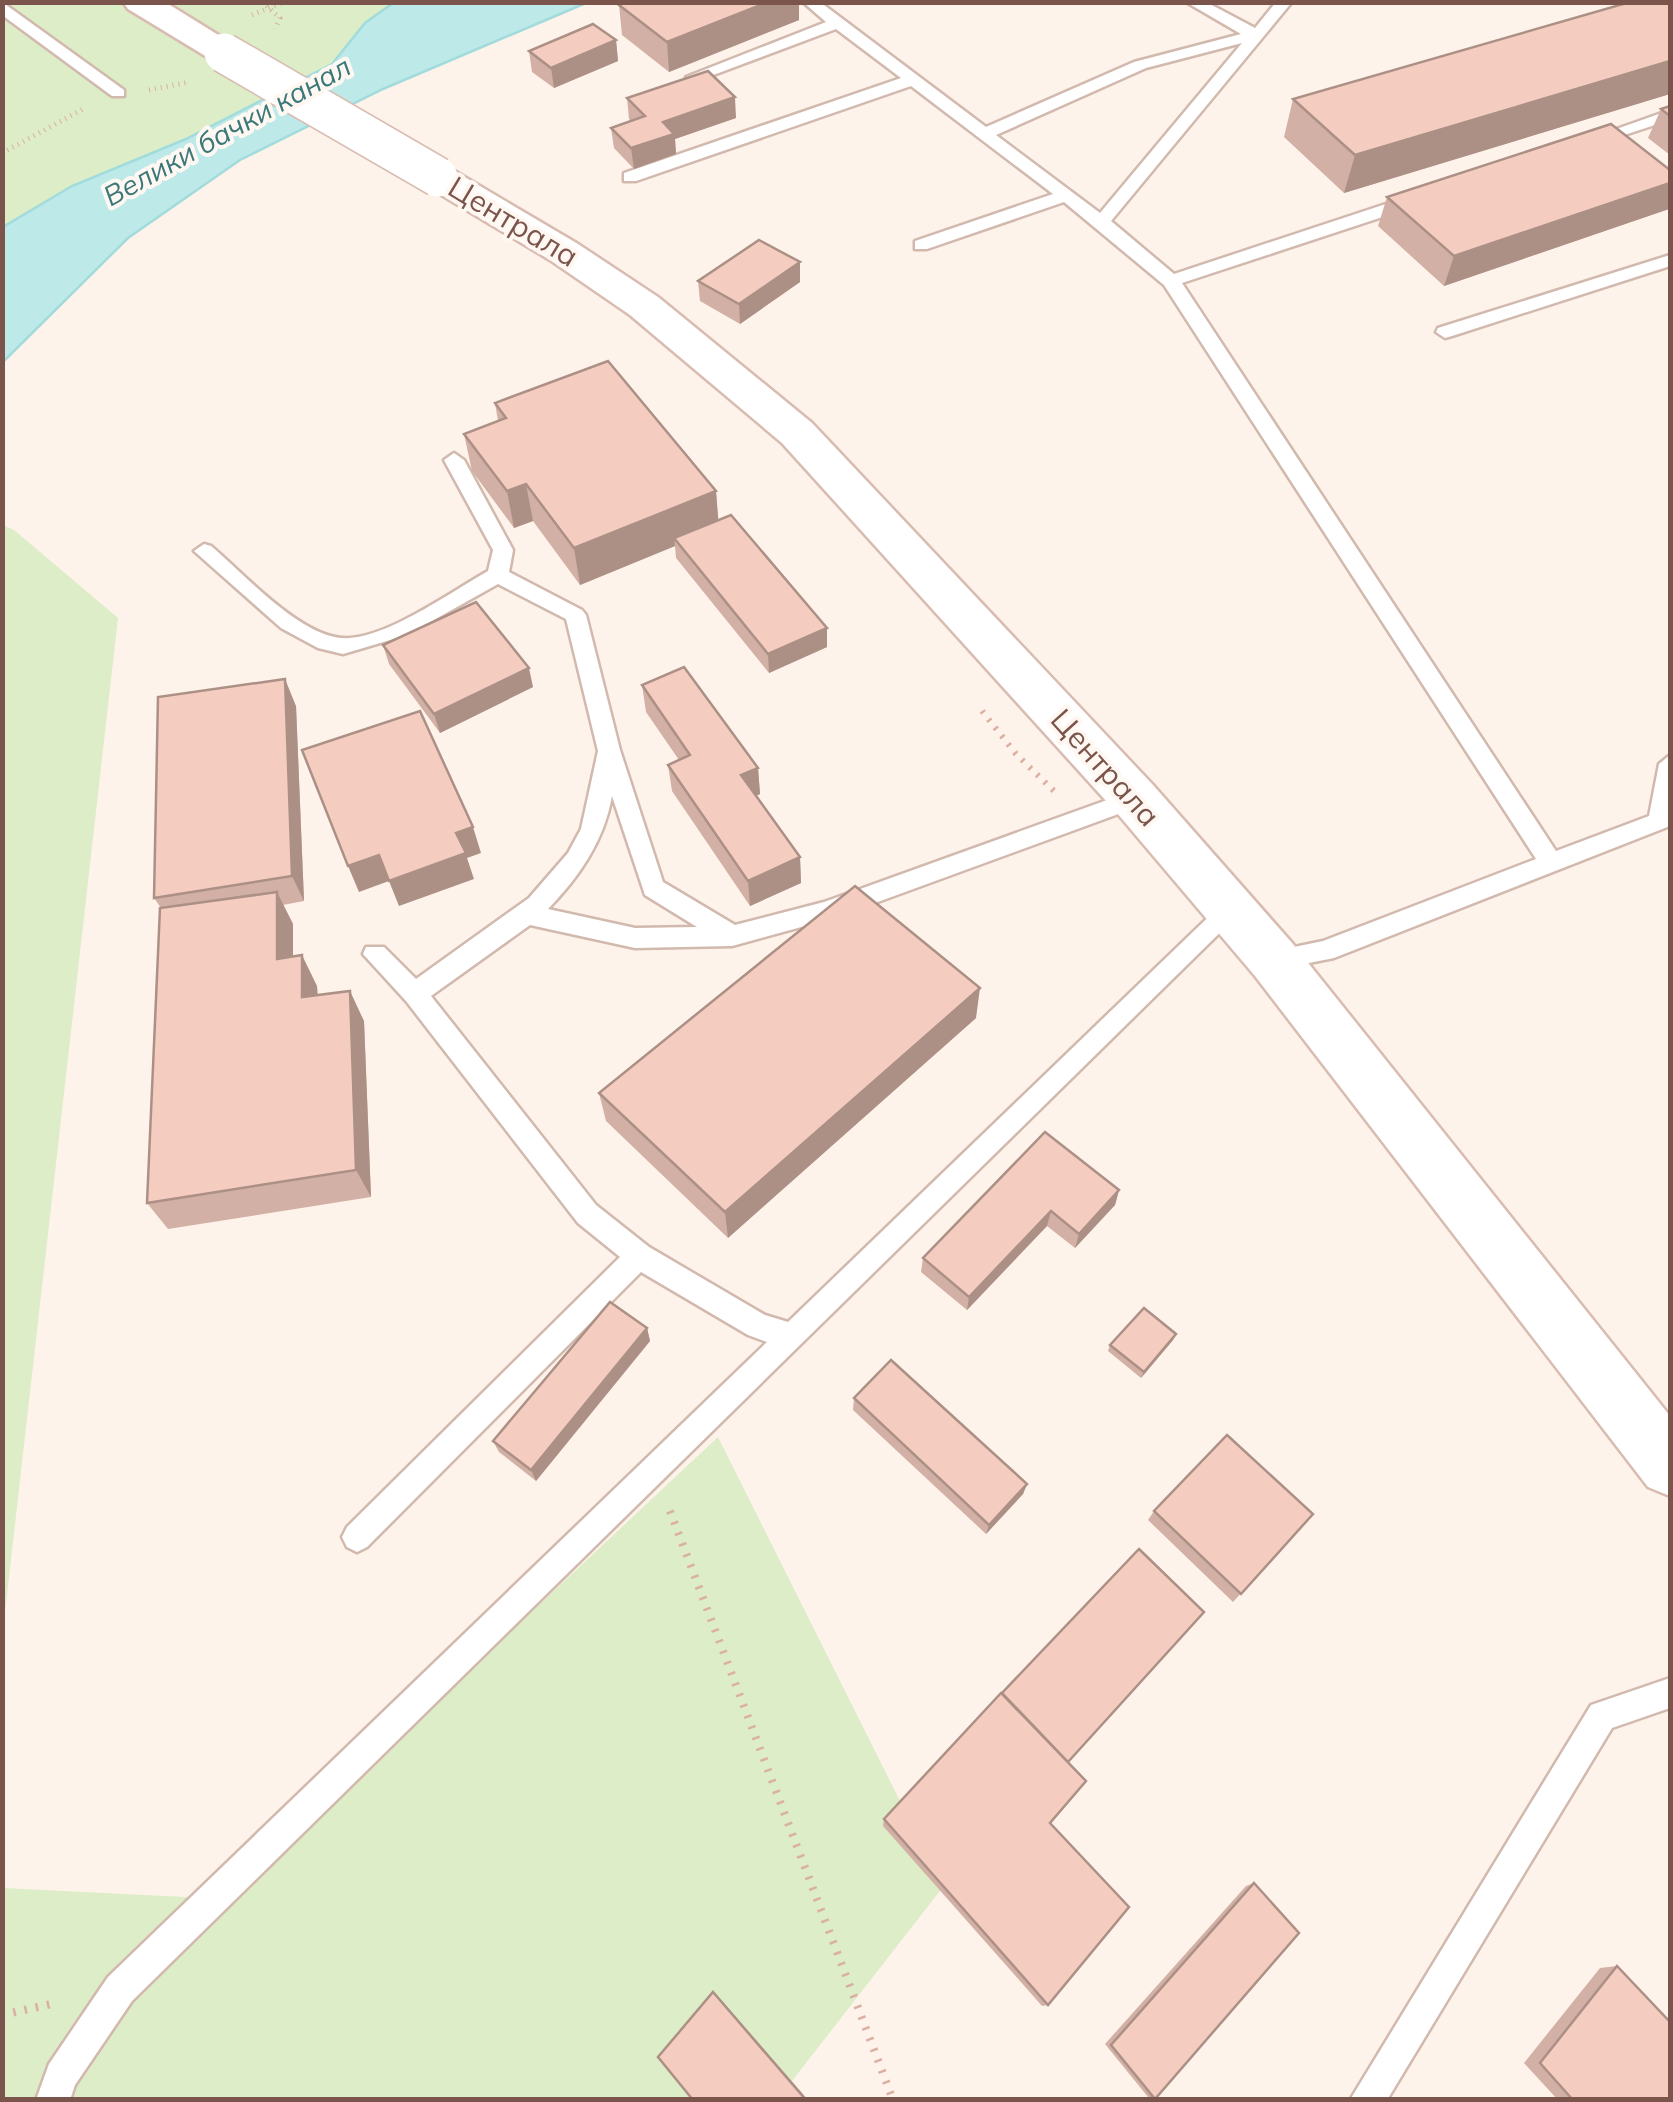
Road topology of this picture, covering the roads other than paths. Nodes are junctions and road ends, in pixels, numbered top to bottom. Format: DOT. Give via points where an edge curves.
graph roads {
  1 [pos="140,2"];
  2 [pos="810,2"];
  3 [pos="1193,2"];
  4 [pos="1286,2"];
  5 [pos="2,6"];
  6 [pos="837,24"];
  7 [pos="1255,35"];
  8 [pos="694,77"];
  9 [pos="912,80"];
  10 [pos="118,93"];
  11 [pos="1670,115"];
  12 [pos="984,134"];
  13 [pos="1578,146"];
  14 [pos="630,177"];
  15 [pos="1430,195"];
  16 [pos="1065,196"];
  17 [pos="1101,222"];
  18 [pos="921,245"];
  19 [pos="1670,260"];
  20 [pos="1171,282"];
  21 [pos="1445,332"];
  22 [pos="454,460"];
  23 [pos="204,550"];
  24 [pos="498,574"];
  25 [pos="609,750"];
  26 [pos="1670,764"];
  27 [pos="1135,799"];
  28 [pos="1665,817"];
  29 [pos="1550,861"];
  30 [pos="1231,910"];
  31 [pos="530,915"];
  32 [pos="732,936"];
  33 [pos="375,954"];
  34 [pos="1274,960"];
  35 [pos="415,994"];
  36 [pos="639,1256"];
  37 [pos="790,1336"];
  38 [pos="1670,1465"];
  39 [pos="358,1537"];
  40 [pos="1670,1693"];
  41 [pos="53,2100"];
  42 [pos="1368,2100"];
  1 -- 27 [label="main road, Централа, bridge" via="644,306 797,433"];
  2 -- 6 [label="lane"];
  3 -- 7 [label="lane"];
  4 -- 7 [label="lane"];
  5 -- 10 [label="lane"];
  6 -- 8 [label="lane"];
  6 -- 9 [label="lane"];
  7 -- 12 [label="lane" via="1140,64"];
  7 -- 17 [label="lane"];
  9 -- 12 [label="lane"];
  9 -- 14 [label="lane"];
  11 -- 13 [label="lane"];
  12 -- 16 [label="lane"];
  15 -- 20 [label="lane"];
  16 -- 17 [label="lane"];
  16 -- 18 [label="lane"];
  17 -- 20 [label="lane"];
  19 -- 21 [label="lane"];
  20 -- 29 [label="lane"];
  22 -- 24 [label="lane" via="502,550"];
  23 -- 24 [label="lane" via="303,633 345,646 397,630"];
  24 -- 25 [label="lane" via="575,614"];
  25 -- 31 [label="lane" via="593,827 561,886"];
  25 -- 32 [label="lane" via="652,888"];
  26 -- 28 [label="lane"];
  27 -- 30 [label="main road, Централа"];
  27 -- 32 [label="lane" via="826,912"];
  28 -- 29 [label="lane"];
  29 -- 34 [label="lane" via="1325,951"];
  30 -- 34 [label="main road, Централа"];
  30 -- 37 [label="lane"];
  31 -- 32 [label="lane" via="635,938"];
  31 -- 35 [label="lane"];
  33 -- 35 [label="lane"];
  34 -- 38 [label="main road, Централа"];
  35 -- 36 [label="lane" via="587,1214"];
  36 -- 37 [label="lane" via="758,1326"];
  36 -- 39 [label="lane"];
  37 -- 41 [label="lane" via="120,1989 61,2076"];
  40 -- 42 [label="lane" via="1602,1716"];
}
